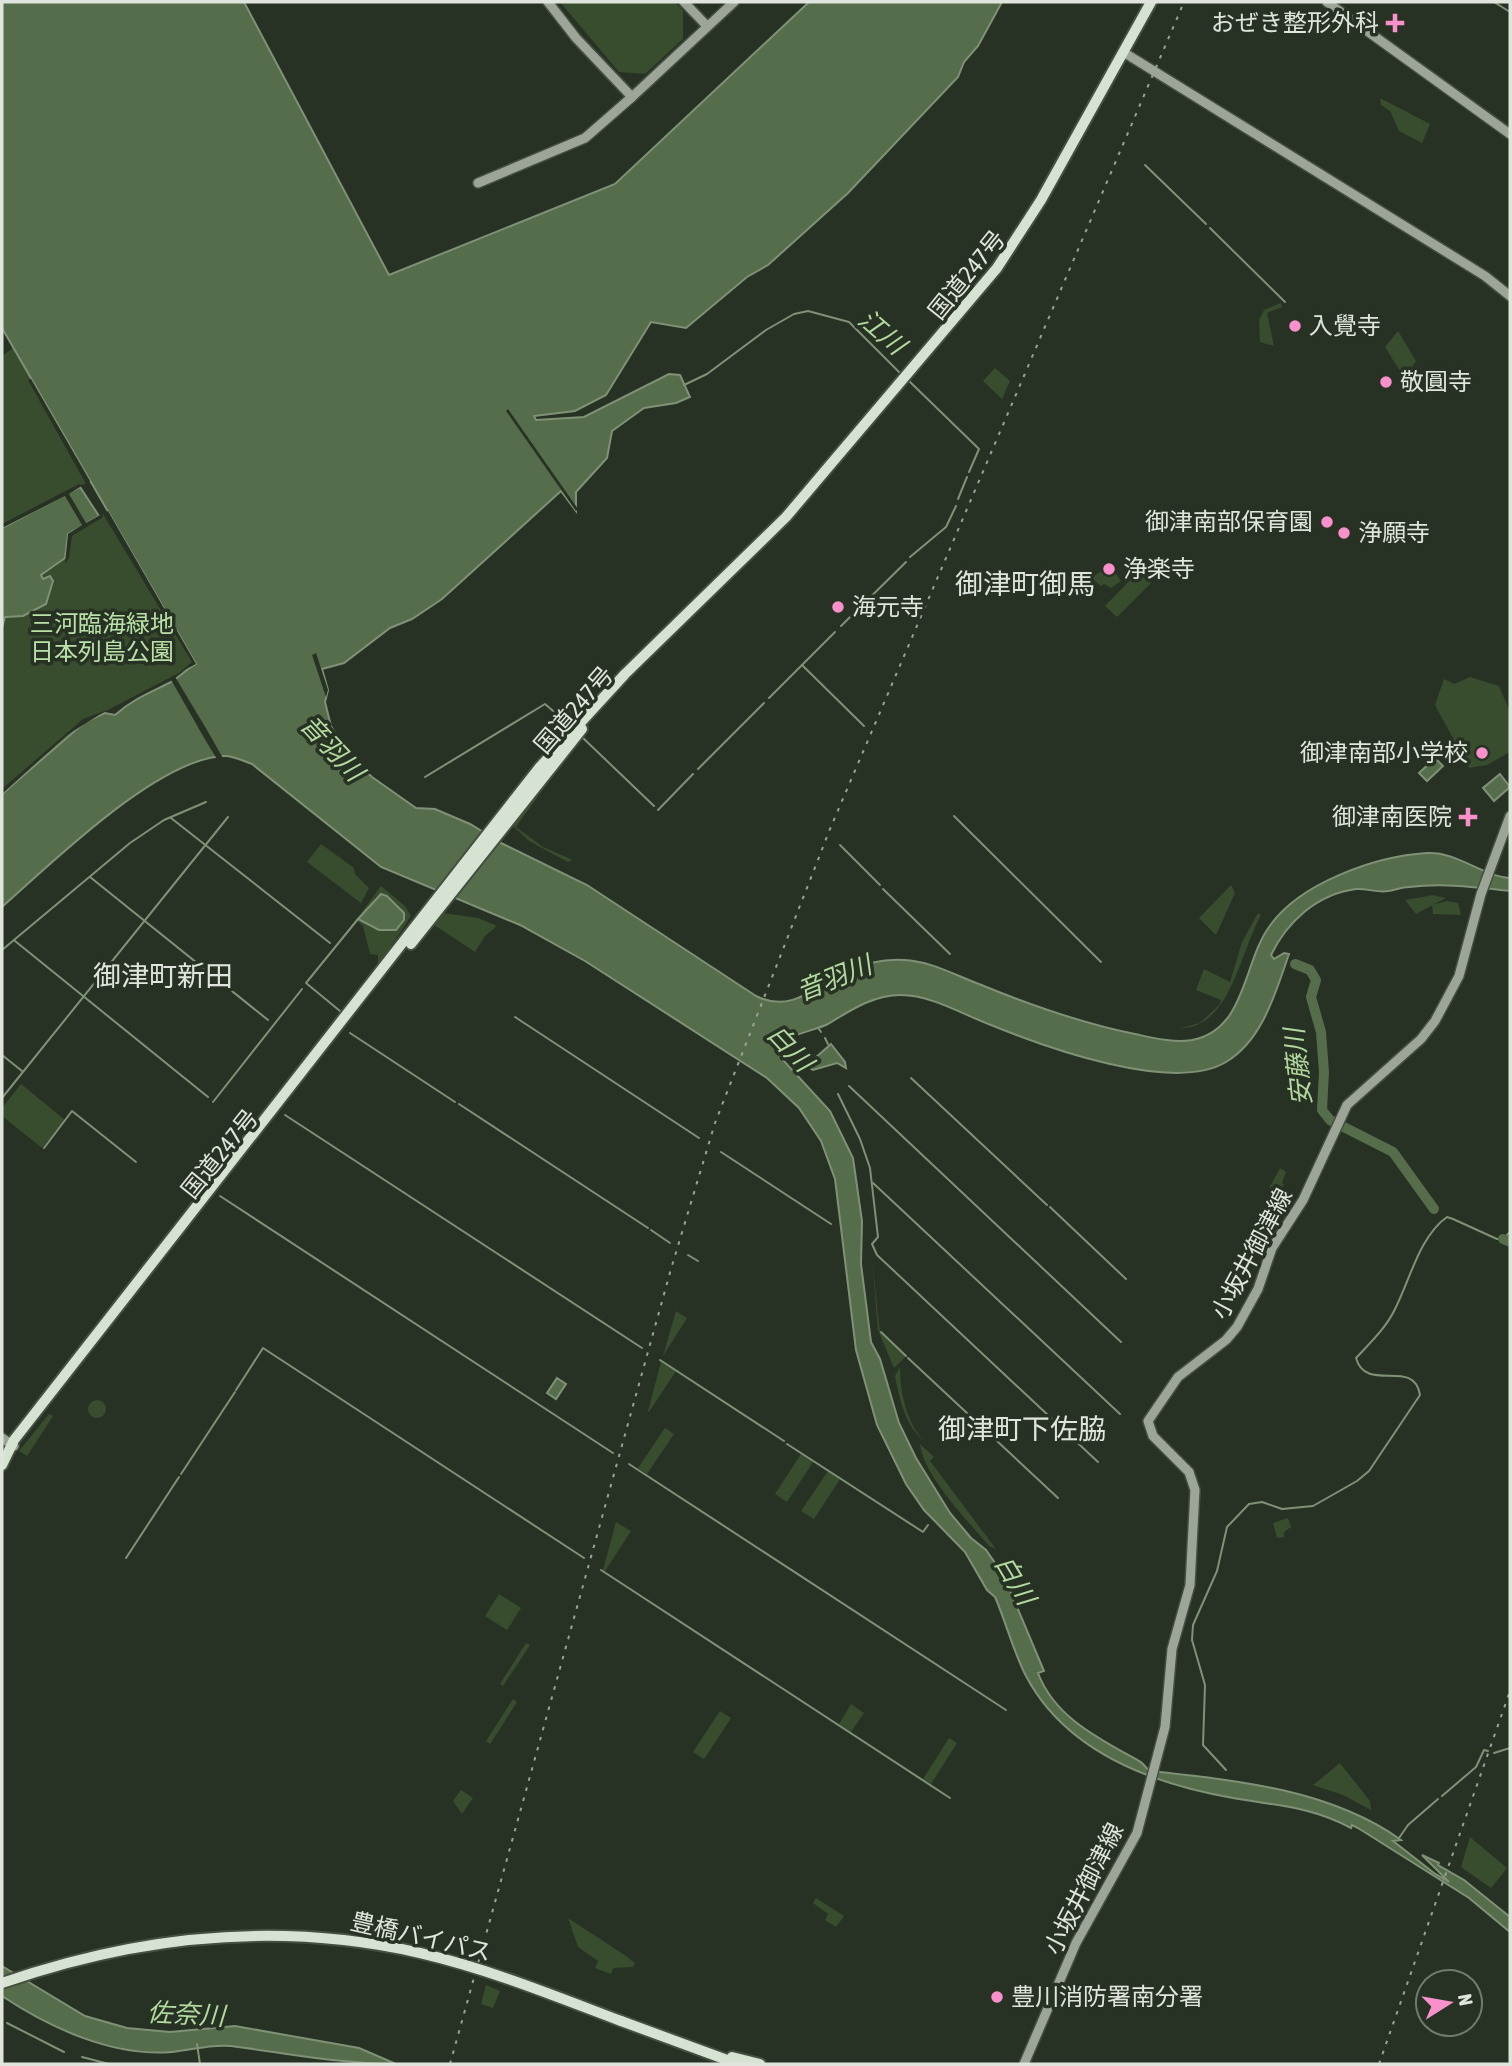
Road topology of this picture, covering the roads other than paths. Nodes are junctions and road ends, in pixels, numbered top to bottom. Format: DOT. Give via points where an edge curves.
graph roads {
  1 [pos="548,2"];
  2 [pos="684,2"];
  3 [pos="734,2"];
  4 [pos="1151,2"];
  5 [pos="1158,2"];
  6 [pos="1327,2"];
  7 [pos="707,26"];
  8 [pos="1128,55"];
  9 [pos="632,97"];
  10 [pos="1510,134"];
  11 [pos="478,183"];
  12 [pos="1510,296"];
  13 [pos="906,378"];
  14 [pos="1510,816"];
  15 [pos="2,1438"];
  16 [pos="14,1446"];
  17 [pos="2,1465"];
  18 [pos="2,1986"];
  19 [pos="666,2037"];
  20 [pos="723,2064"];
  21 [pos="737,2064"];
  22 [pos="759,2064"];
  23 [pos="1024,2064"];
  1 -- 9 [label="main road"];
  2 -- 7 [label="main road"];
  3 -- 7 [label="main road"];
  4 -- 13 [label="highway, 国道247号" via="1027,222 997,268"];
  5 -- 8 [label="highway, 国道247号"];
  6 -- 10 [label="main road"];
  7 -- 9 [label="main road"];
  8 -- 12 [label="main road" via="1485,276"];
  8 -- 13 [label="highway, 国道247号" via="1031,229"];
  9 -- 11 [label="main road" via="585,138"];
  13 -- 16 [label="highway, 国道247号" via="786,517 588,712 539,768 496,831"];
  14 -- 23 [label="main road, 小坂井御津線" via="1471,925 1466,959 1436,1021 1354,1096 1336,1123 1303,1200 1279,1234 1237,1327 1178,1377 1147,1420 1153,1436 1189,1472 1195,1490 1190,1585 1172,1649 1165,1727 1137,1833 1076,1943"];
  15 -- 16 [label="main road"];
  16 -- 17 [label="highway, 国道247号"];
  18 -- 19 [label="highway, 豊橋バイパス, bridge" via="103,1953 180,1940 251,1935 329,1938 376,1944 471,1967"];
  18 -- 20 [label="highway, 豊橋バイパス, bridge" via="142,1949 227,1939 329,1942 449,1964"];
  19 -- 21 [label="highway, 豊橋バイパス"];
  19 -- 22 [label="highway"];
}
